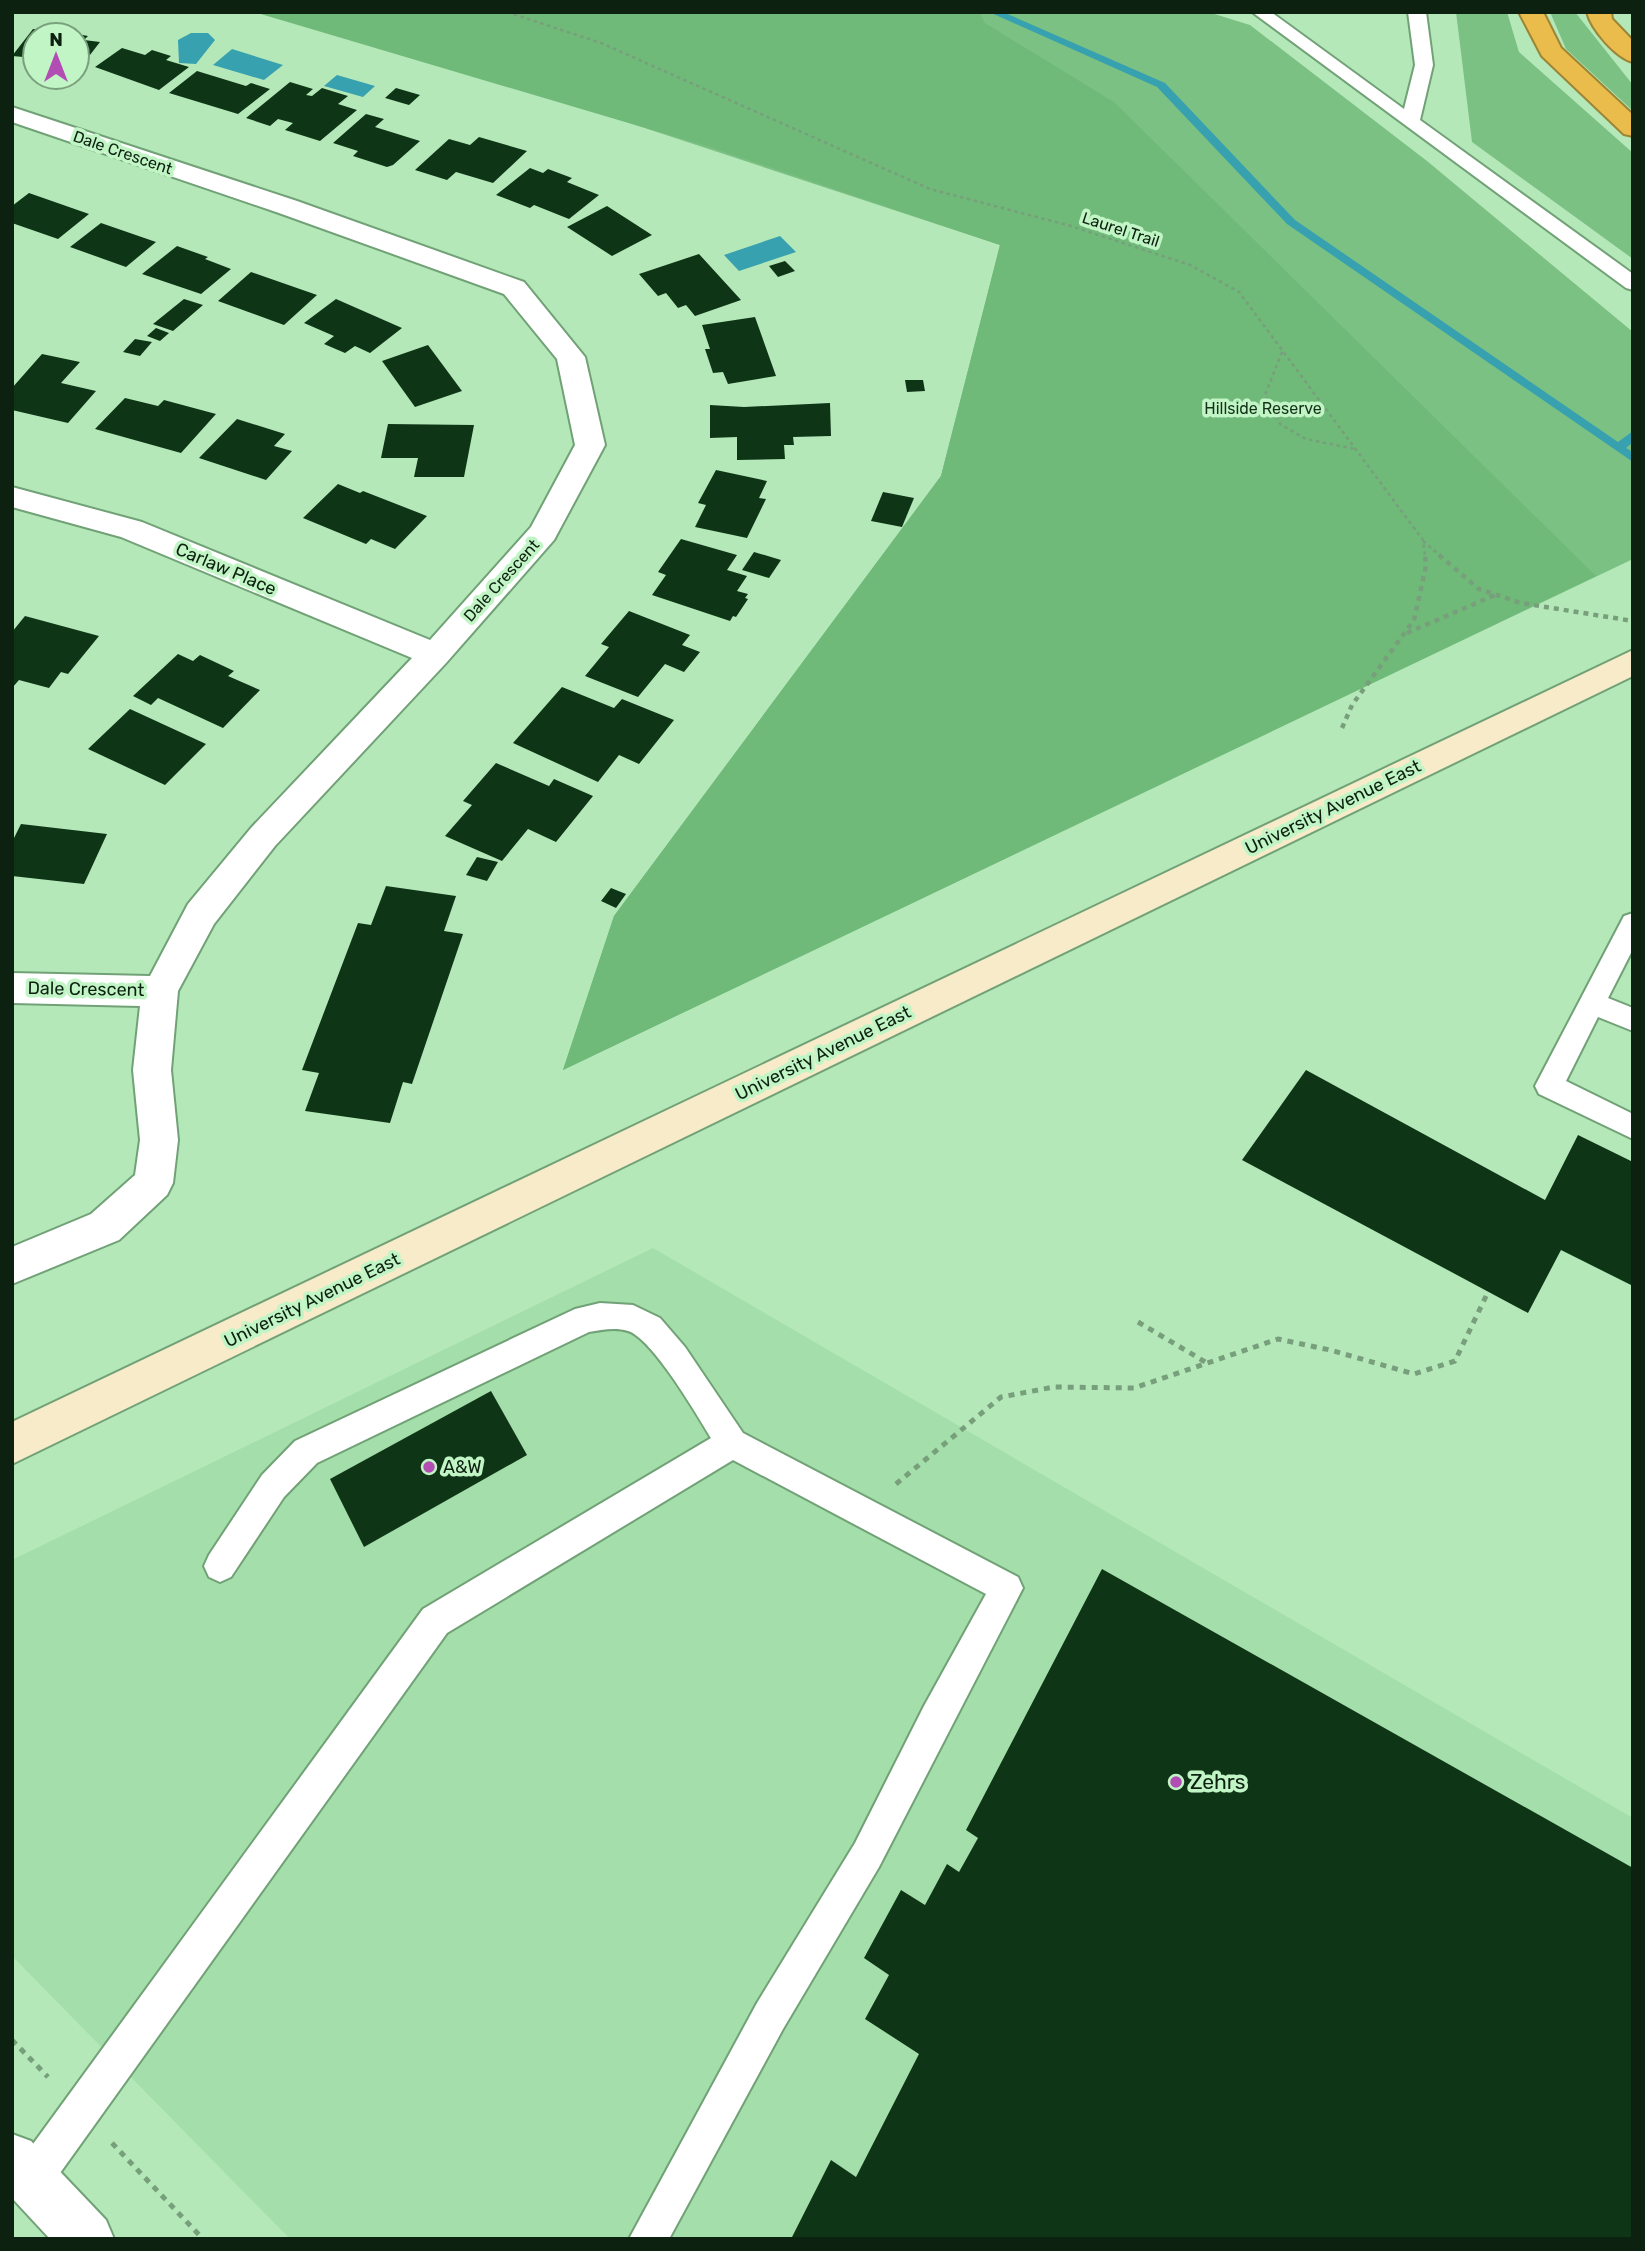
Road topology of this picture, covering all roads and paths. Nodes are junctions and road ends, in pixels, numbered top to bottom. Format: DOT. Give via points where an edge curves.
graph roads {
  1 [pos="507,12"];
  2 [pos="1260,12"];
  3 [pos="1417,12"];
  4 [pos="1531,12"];
  5 [pos="1599,12"];
  6 [pos="1633,55"];
  7 [pos="12,114"];
  8 [pos="1410,122"];
  9 [pos="1633,129"];
  10 [pos="1633,284"];
  11 [pos="1282,351"];
  12 [pos="1355,449"];
  13 [pos="12,497"];
  14 [pos="1423,540"];
  15 [pos="1496,595"];
  16 [pos="1633,621"];
  17 [pos="1404,634"];
  18 [pos="435,655"];
  19 [pos="1633,662"];
  20 [pos="1342,728"];
  21 [pos="1633,923"];
  22 [pos="12,988"];
  23 [pos="160,991"];
  24 [pos="1591,1003"];
  25 [pos="1633,1020"];
  26 [pos="1633,1127"];
  27 [pos="12,1266"];
  28 [pos="1488,1292"];
  29 [pos="1138,1322"];
  30 [pos="1208,1363"];
  31 [pos="732,1443"];
  32 [pos="12,1444"];
  33 [pos="862,1511"];
  34 [pos="220,1566"];
  35 [pos="22,2170"];
  36 [pos="87,2239"];
  37 [pos="648,2239"];
  1 -- 11 [label="path, Laurel Trail" via="601,43 930,189 1071,226 1190,265 1239,292"];
  2 -- 8 [label="lane"];
  3 -- 8 [label="lane" via="1424,65"];
  4 -- 9 [label="highway" via="1551,51"];
  5 -- 6 [label="highway" via="1601,21"];
  7 -- 18 [label="street, Dale Crescent" via="514,288 571,357 590,445 543,533"];
  8 -- 10 [label="lane"];
  11 -- 12 [label="path, Laurel Trail"];
  11 -- 12 [label="path" via="1265,395 1280,424 1306,439"];
  12 -- 14 [label="path, Laurel Trail"];
  13 -- 18 [label="street, Carlaw Place" via="131,529"];
  14 -- 15 [label="path, Laurel Trail" via="1479,589"];
  14 -- 17 [label="path" via="1426,566 1414,620"];
  15 -- 16 [label="path, Laurel Trail"];
  15 -- 17 [label="path"];
  17 -- 20 [label="path" via="1352,705"];
  18 -- 23 [label="street, Dale Crescent" via="263,838 201,914"];
  19 -- 32 [label="main road, University Avenue East"];
  21 -- 24 [label="lane"];
  22 -- 23 [label="street, Dale Crescent"];
  23 -- 27 [label="street, Dale Crescent" via="152,1070 159,1140 153,1183 105,1227"];
  24 -- 25 [label="lane"];
  24 -- 26 [label="lane" via="1549,1086"];
  28 -- 30 [label="path" via="1455,1362 1414,1374 1278,1339"];
  29 -- 30 [label="path"];
  30 -- 33 [label="path" via="1134,1388 1054,1387 1002,1397"];
  31 -- 33 [label="lane"];
  31 -- 34 [label="lane" via="660,1338 643,1322 615,1314 586,1319 306,1452 273,1486"];
  31 -- 35 [label="lane" via="435,1621"];
  33 -- 37 [label="lane" via="1007,1588 867,1855 770,2016"];
  35 -- 36 [label="street"];
}
